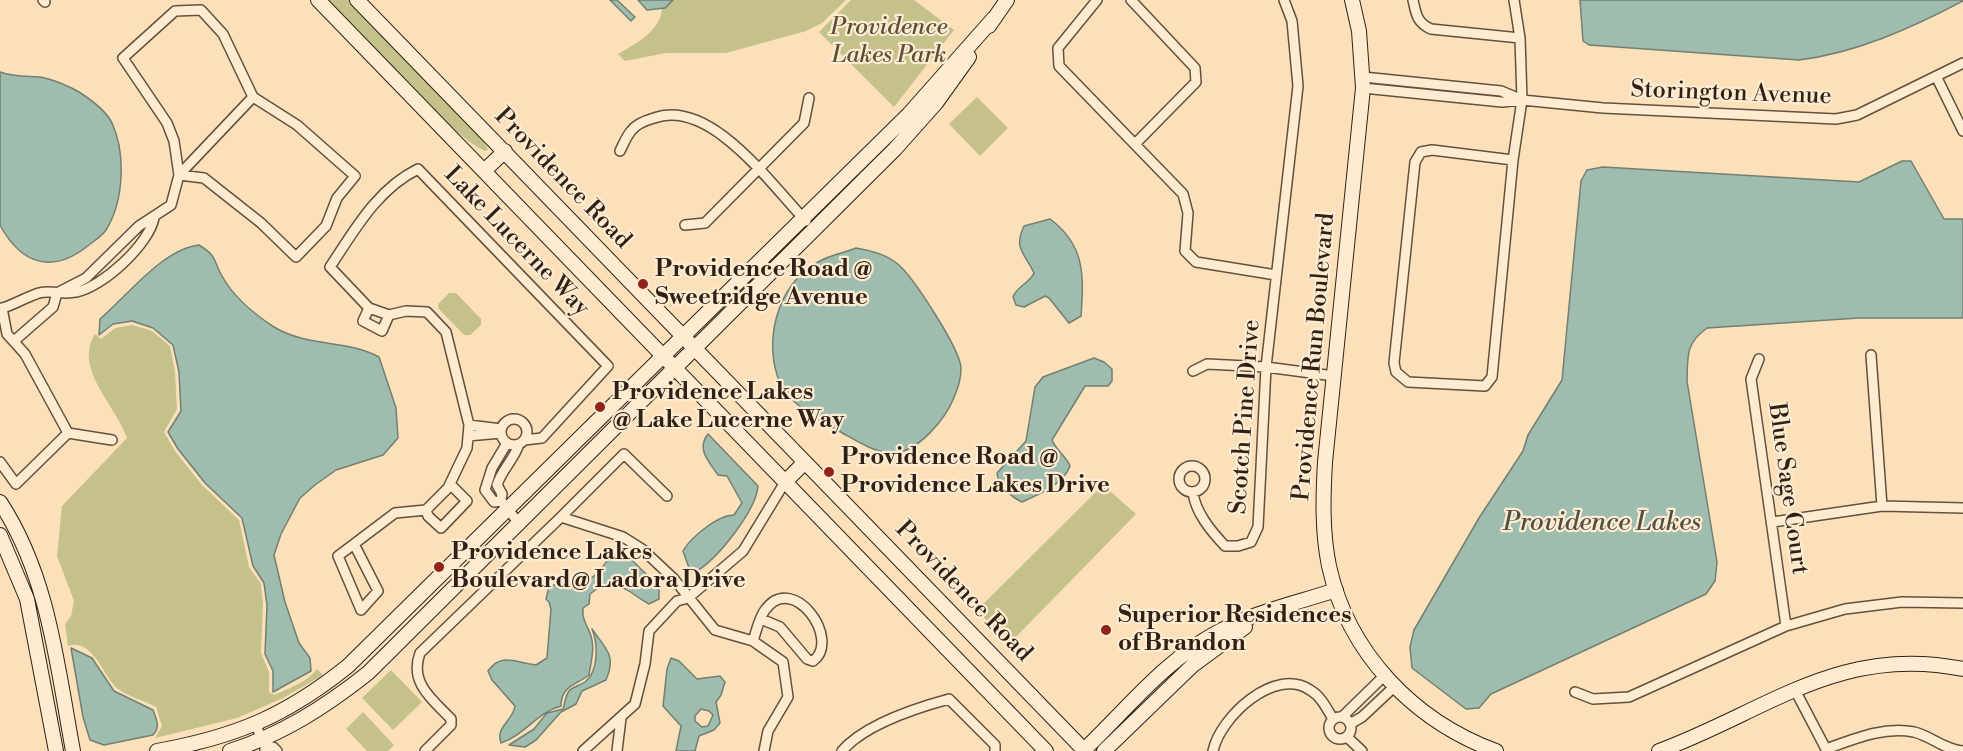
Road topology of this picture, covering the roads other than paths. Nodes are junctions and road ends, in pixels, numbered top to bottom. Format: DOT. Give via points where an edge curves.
graph roads {
  1 [pos="206,0"];
  2 [pos="318,0"];
  3 [pos="357,0"];
  4 [pos="1097,0"];
  5 [pos="1131,0"];
  6 [pos="1284,0"];
  7 [pos="1352,0"];
  8 [pos="1413,0"];
  9 [pos="1514,0"];
  10 [pos="999,6"];
  11 [pos="201,10"];
  12 [pos="1520,38"];
  13 [pos="1963,63"];
  14 [pos="1936,76"];
  15 [pos="1363,82"];
  16 [pos="253,97"];
  17 [pos="809,98"];
  18 [pos="1522,100"];
  19 [pos="1963,131"];
  20 [pos="1136,143"];
  21 [pos="505,151"];
  22 [pos="620,151"];
  23 [pos="1513,160"];
  24 [pos="484,171"];
  25 [pos="758,171"];
  26 [pos="179,175"];
  27 [pos="802,217"];
  28 [pos="154,218"];
  29 [pos="686,225"];
  30 [pos="814,229"];
  31 [pos="112,254"];
  32 [pos="121,263"];
  33 [pos="1276,275"];
  34 [pos="57,292"];
  35 [pos="369,308"];
  36 [pos="1,309"];
  37 [pos="389,315"];
  38 [pos="682,335"];
  39 [pos="14,341"];
  40 [pos="694,348"];
  41 [pos="662,355"];
  42 [pos="1871,355"];
  43 [pos="1759,359"];
  44 [pos="1266,367"];
  45 [pos="674,369"];
  46 [pos="1193,371"];
  47 [pos="1334,376"];
  48 [pos="469,425"];
  49 [pos="501,431"];
  50 [pos="69,433"];
  51 [pos="468,436"];
  52 [pos="523,439"];
  53 [pos="112,440"];
  54 [pos="507,443"];
  55 [pos="0,462"];
  56 [pos="805,462"];
  57 [pos="785,482"];
  58 [pos="450,484"];
  59 [pos="1193,492"];
  60 [pos="667,496"];
  61 [pos="0,502"];
  62 [pos="505,506"];
  63 [pos="1882,506"];
  64 [pos="1963,508"];
  65 [pos="426,510"];
  66 [pos="561,517"];
  67 [pos="518,522"];
  68 [pos="1773,522"];
  69 [pos="0,535"];
  70 [pos="354,544"];
  71 [pos="1336,590"];
  72 [pos="688,598"];
  73 [pos="1963,603"];
  74 [pos="1276,609"];
  75 [pos="761,619"];
  76 [pos="1786,626"];
  77 [pos="753,641"];
  78 [pos="1963,669"];
  79 [pos="1384,676"];
  80 [pos="1394,687"];
  81 [pos="1795,690"];
  82 [pos="1575,692"];
  83 [pos="621,718"];
  84 [pos="1338,718"];
  85 [pos="255,724"];
  86 [pos="1350,724"];
  87 [pos="1347,737"];
  88 [pos="264,746"];
  89 [pos="1826,750"];
  90 [pos="56,751"];
  91 [pos="73,751"];
  92 [pos="157,751"];
  93 [pos="230,751"];
  94 [pos="277,751"];
  95 [pos="425,751"];
  96 [pos="583,751"];
  97 [pos="617,751"];
  98 [pos="764,751"];
  99 [pos="842,751"];
  100 [pos="995,751"];
  101 [pos="1046,751"];
  102 [pos="1084,751"];
  103 [pos="1104,751"];
  104 [pos="1213,751"];
  105 [pos="1362,751"];
  106 [pos="1496,751"];
  107 [pos="1659,751"];
  108 [pos="1955,751"];
  109 [pos="1963,751"];
  1 -- 11 [label="street"];
  2 -- 24 [label="street"];
  3 -- 21 [label="street, Providence Road"];
  4 -- 20 [label="street" via="1058,48 1059,66"];
  5 -- 20 [label="street" via="1195,68 1196,82"];
  6 -- 33 [label="street, Scotch Pine Drive" via="1292,21 1298,86"];
  7 -- 15 [label="street, Providence Run Boulevard"];
  8 -- 12 [label="street" via="1417,18 1431,29"];
  9 -- 12 [label="street"];
  10 -- 27 [label="street" via="918,104"];
  10 -- 30 [label="street" via="970,56 919,123"];
  11 -- 16 [label="street" via="223,34"];
  11 -- 26 [label="street" via="175,11 123,58 167,123"];
  12 -- 18 [label="street"];
  13 -- 14 [label="street, Storington Avenue"];
  14 -- 18 [label="street, Storington Avenue" via="1857,115 1836,119 1603,108"];
  14 -- 19 [label="street"];
  15 -- 18 [label="street, Storington Avenue" via="1502,102"];
  15 -- 47 [label="street, Providence Run Boulevard"];
  16 -- 26 [label="street"];
  16 -- 26 [label="street" via="297,125 355,176 337,198 326,226 296,257 204,178"];
  17 -- 25 [label="street" via="804,123"];
  18 -- 23 [label="street"];
  20 -- 33 [label="street" via="1183,194 1188,213 1185,251 1196,262"];
  21 -- 24 [label="street"];
  21 -- 38 [label="street, Providence Road"];
  22 -- 25 [label="street" via="632,129 660,116 674,115 703,122 716,130"];
  23 -- 23 [label="street" via="1492,377 1485,386 1478,387 1408,382 1396,372 1394,363 1417,157 1432,150"];
  24 -- 41 [label="street"];
  25 -- 27 [label="street"];
  25 -- 29 [label="street" via="705,223"];
  26 -- 28 [label="street" via="171,205"];
  27 -- 30 [label="street"];
  27 -- 38 [label="street"];
  28 -- 31 [label="street" via="139,226"];
  28 -- 32 [label="street" via="152,230"];
  30 -- 40 [label="street"];
  31 -- 32 [label="street"];
  31 -- 34 [label="street" via="86,278"];
  32 -- 34 [label="street" via="94,287 74,293"];
  33 -- 44 [label="street, Scotch Pine Drive"];
  34 -- 36 [label="street" via="40,293"];
  34 -- 39 [label="street" via="53,307"];
  35 -- 37 [label="street, Lake Lucerne Way"];
  35 -- 37 [label="street" via="363,321 382,331"];
  35 -- 52 [label="street, Lake Lucerne Way" via="330,267 371,206 404,176 418,169 609,366 542,438"];
  36 -- 39 [label="street" via="7,334"];
  37 -- 48 [label="street, Lake Lucerne Way" via="406,310 427,312 446,332"];
  38 -- 40 [label="street, Providence Road"];
  38 -- 41 [label="street"];
  39 -- 50 [label="street"];
  40 -- 45 [label="street"];
  40 -- 56 [label="street, Providence Road"];
  41 -- 45 [label="street"];
  41 -- 62 [label="street"];
  42 -- 63 [label="street"];
  43 -- 68 [label="street, Blue Sage Court" via="1751,379"];
  44 -- 46 [label="street" via="1207,364"];
  44 -- 47 [label="street"];
  44 -- 59 [label="street, Scotch Pine Drive" via="1257,527 1251,542 1225,546 1194,503"];
  45 -- 57 [label="street"];
  45 -- 67 [label="street"];
  47 -- 71 [label="street, Providence Run Boulevard" via="1324,513"];
  48 -- 49 [label="street"];
  48 -- 51 [label="street, Lake Lucerne Way"];
  49 -- 51 [label="street"];
  49 -- 52 [label="street" via="509,419 518,419 525,424"];
  49 -- 54 [label="street"];
  50 -- 53 [label="street"];
  50 -- 55 [label="street" via="16,484"];
  51 -- 58 [label="street, Lake Lucerne Way" via="467,448"];
  52 -- 54 [label="street"];
  52 -- 62 [label="street" via="501,471 497,485"];
  54 -- 62 [label="street" via="485,490 494,502"];
  56 -- 57 [label="street"];
  56 -- 102 [label="street, Providence Road"];
  57 -- 72 [label="street" via="743,551"];
  57 -- 101 [label="street"];
  58 -- 65 [label="street, Lake Lucerne Way"];
  58 -- 65 [label="street" via="467,501 441,528"];
  60 -- 66 [label="street" via="624,454"];
  61 -- 91 [label="street" via="22,540 43,593"];
  62 -- 67 [label="street"];
  62 -- 85 [label="street" via="348,666 297,704"];
  63 -- 64 [label="street"];
  63 -- 68 [label="street"];
  65 -- 70 [label="street" via="395,513"];
  66 -- 72 [label="street" via="623,537 642,549 658,561"];
  66 -- 95 [label="street" via="420,653 416,664 419,686 451,719 451,725"];
  67 -- 88 [label="street" via="368,673"];
  68 -- 76 [label="street, Blue Sage Court"];
  69 -- 90 [label="street" via="27,599"];
  70 -- 70 [label="street" via="338,556 361,609 378,591"];
  71 -- 74 [label="street"];
  71 -- 79 [label="street, Providence Run Boulevard" via="1354,632"];
  72 -- 77 [label="street" via="715,630"];
  72 -- 83 [label="street" via="677,601 649,631 634,704"];
  73 -- 76 [label="street" via="1868,606"];
  74 -- 102 [label="street" via="1232,625 1194,646"];
  74 -- 103 [label="street" via="1201,657"];
  75 -- 75 [label="street" via="765,609 779,600 796,599 808,608 820,633 822,642 816,658 807,659 780,627"];
  75 -- 77 [label="street"];
  76 -- 82 [label="street" via="1629,697 1593,699"];
  77 -- 98 [label="street" via="783,662 788,697 768,731"];
  78 -- 81 [label="street" via="1935,664 1877,665 1841,672"];
  79 -- 80 [label="street, Providence Run Boulevard"];
  79 -- 84 [label="street"];
  80 -- 86 [label="street"];
  80 -- 106 [label="street, Providence Run Boulevard" via="1445,727"];
  81 -- 89 [label="street"];
  81 -- 107 [label="street"];
  83 -- 96 [label="street"];
  83 -- 97 [label="street"];
  84 -- 86 [label="street"];
  84 -- 87 [label="street" via="1329,724 1330,735 1336,739"];
  84 -- 104 [label="street" via="1310,690 1287,683 1260,694 1235,712 1219,733"];
  85 -- 88 [label="street"];
  85 -- 92 [label="street"];
  86 -- 87 [label="street"];
  87 -- 105 [label="street"];
  88 -- 93 [label="street"];
  88 -- 94 [label="street"];
  89 -- 108 [label="street" via="1873,732 1914,732"];
  99 -- 100 [label="street" via="887,721 949,699 995,745"];
  108 -- 109 [label="street"];
}
